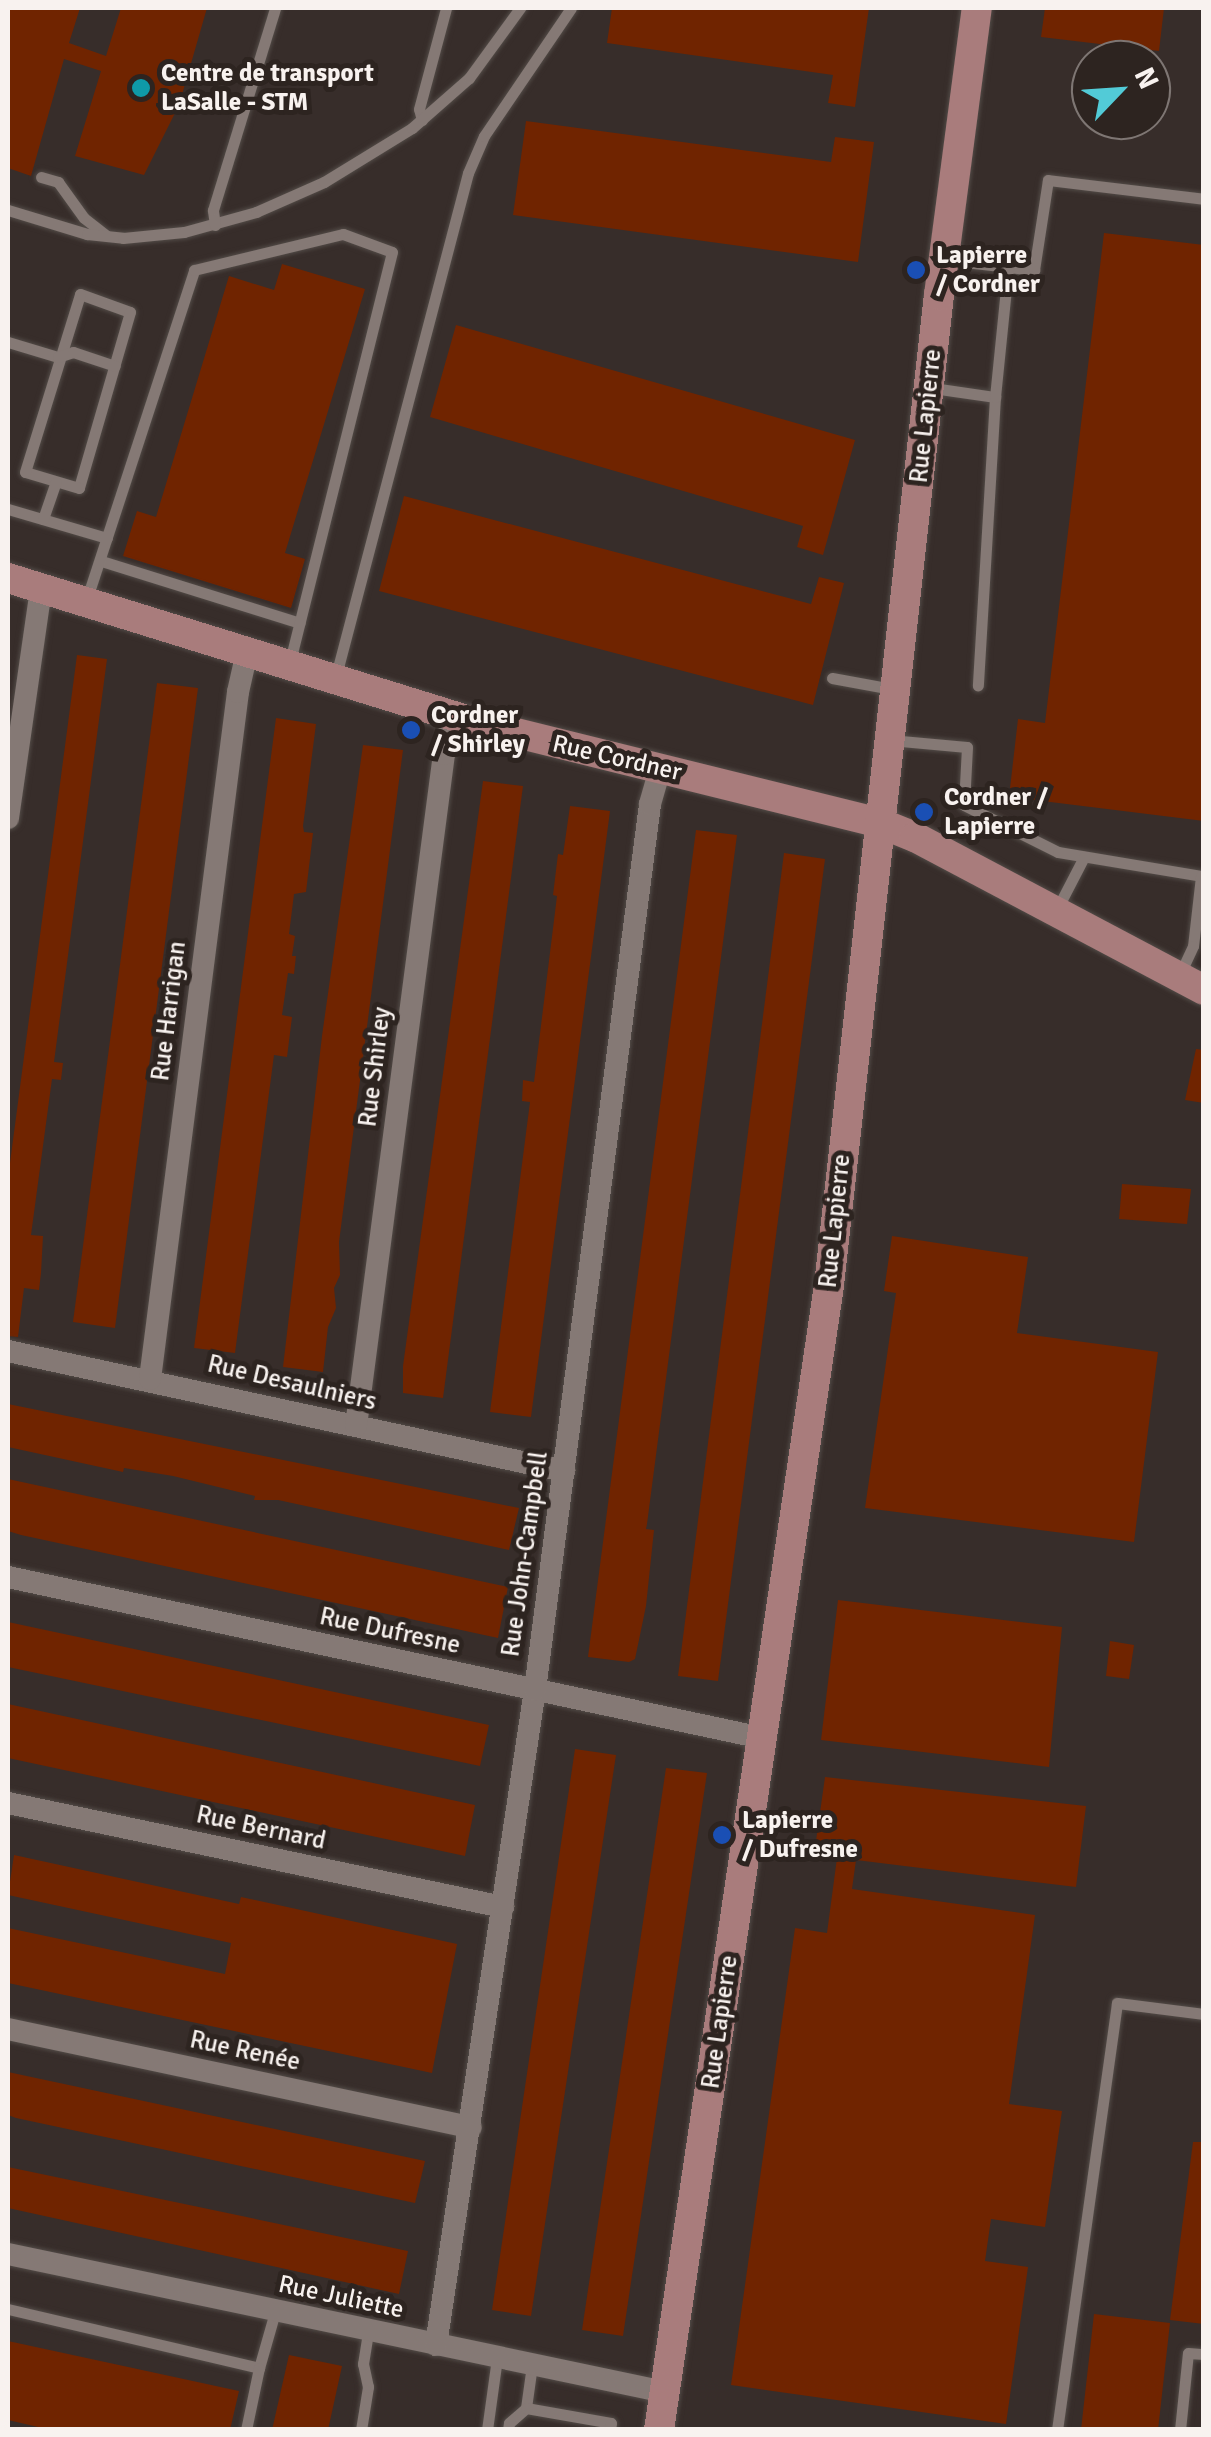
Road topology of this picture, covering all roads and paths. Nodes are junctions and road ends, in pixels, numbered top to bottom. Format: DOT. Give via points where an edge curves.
graph roads {
  1 [pos="275,8"];
  2 [pos="446,8"];
  3 [pos="520,8"];
  4 [pos="571,8"];
  5 [pos="978,8"];
  6 [pos="422,120"];
  7 [pos="41,176"];
  8 [pos="1204,199"];
  9 [pos="8,210"];
  10 [pos="215,225"];
  11 [pos="109,238"];
  12 [pos="944,260"];
  13 [pos="1008,269"];
  14 [pos="8,342"];
  15 [pos="58,357"];
  16 [pos="115,366"];
  17 [pos="928,388"];
  18 [pos="995,397"];
  19 [pos="56,482"];
  20 [pos="8,509"];
  21 [pos="43,519"];
  22 [pos="108,538"];
  23 [pos="100,561"];
  24 [pos="8,578"];
  25 [pos="41,589"];
  26 [pos="86,602"];
  27 [pos="300,622"];
  28 [pos="247,652"];
  29 [pos="289,665"];
  30 [pos="832,678"];
  31 [pos="335,679"];
  32 [pos="978,685"];
  33 [pos="895,690"];
  34 [pos="453,716"];
  35 [pos="890,740"];
  36 [pos="660,768"];
  37 [pos="8,818"];
  38 [pos="880,823"];
  39 [pos="1084,857"];
  40 [pos="1056,912"];
  41 [pos="1191,984"];
  42 [pos="8,1350"];
  43 [pos="150,1379"];
  44 [pos="356,1426"];
  45 [pos="564,1471"];
  46 [pos="8,1577"];
  47 [pos="535,1690"];
  48 [pos="762,1738"];
  49 [pos="8,1803"];
  50 [pos="503,1908"];
  51 [pos="1204,2014"];
  52 [pos="8,2029"];
  53 [pos="471,2127"];
  54 [pos="8,2254"];
  55 [pos="8,2309"];
  56 [pos="275,2312"];
  57 [pos="368,2331"];
  58 [pos="436,2345"];
  59 [pos="1204,2354"];
  60 [pos="497,2358"];
  61 [pos="532,2365"];
  62 [pos="259,2368"];
  63 [pos="665,2392"];
  64 [pos="526,2408"];
  65 [pos="488,2424"];
  66 [pos="508,2426"];
  67 [pos="246,2430"];
  68 [pos="362,2430"];
  69 [pos="610,2430"];
  70 [pos="659,2430"];
  71 [pos="1057,2430"];
  72 [pos="1180,2430"];
  1 -- 10 [label="lane" via="213,210"];
  2 -- 6 [label="lane" via="419,109"];
  3 -- 6 [label="lane" via="483,62"];
  4 -- 31 [label="lane" via="484,136 468,173"];
  5 -- 12 [label="street, Rue Lapierre"];
  6 -- 10 [label="lane" via="324,182"];
  7 -- 11 [label="lane" via="58,182 84,218"];
  8 -- 13 [label="lane" via="1048,180 1034,270"];
  9 -- 11 [label="lane"];
  10 -- 11 [label="lane"];
  12 -- 13 [label="lane"];
  12 -- 17 [label="street, Rue Lapierre"];
  13 -- 18 [label="lane"];
  14 -- 15 [label="lane"];
  15 -- 16 [label="lane" via="73,352"];
  15 -- 16 [label="lane" via="80,294 130,312"];
  15 -- 19 [label="lane" via="24,472"];
  16 -- 19 [label="lane" via="79,488"];
  17 -- 18 [label="lane"];
  17 -- 33 [label="street, Rue Lapierre"];
  18 -- 32 [label="lane"];
  19 -- 21 [label="lane"];
  20 -- 21 [label="lane"];
  21 -- 22 [label="lane"];
  22 -- 23 [label="lane"];
  22 -- 27 [label="lane" via="194,270 343,234 392,252"];
  23 -- 26 [label="lane"];
  23 -- 27 [label="lane"];
  24 -- 25 [label="street, Rue Cordner"];
  25 -- 26 [label="street, Rue Cordner"];
  25 -- 37 [label="street"];
  26 -- 28 [label="street, Rue Cordner"];
  27 -- 29 [label="lane"];
  28 -- 29 [label="street, Rue Cordner"];
  28 -- 43 [label="street, Rue Harrigan"];
  29 -- 31 [label="street, Rue Cordner"];
  30 -- 33 [label="lane"];
  31 -- 34 [label="street, Rue Cordner"];
  33 -- 35 [label="street, Rue Lapierre"];
  34 -- 36 [label="street, Rue Cordner"];
  34 -- 44 [label="street, Rue Shirley"];
  35 -- 38 [label="street, Rue Lapierre"];
  35 -- 39 [label="lane" via="967,747 964,805 1058,852"];
  36 -- 38 [label="street, Rue Cordner"];
  36 -- 45 [label="street, Rue John-Campbell" via="650,804"];
  38 -- 40 [label="street, Rue Cordner"];
  38 -- 48 [label="street, Rue Lapierre" via="828,1285"];
  39 -- 40 [label="lane"];
  39 -- 41 [label="lane" via="1201,876"];
  40 -- 41 [label="street, Rue Cordner"];
  42 -- 43 [label="street, Rue Desaulniers"];
  43 -- 44 [label="street, Rue Desaulniers"];
  44 -- 45 [label="street, Rue Desaulniers"];
  45 -- 47 [label="street, Rue John-Campbell"];
  46 -- 47 [label="street, Rue Dufresne"];
  47 -- 48 [label="street, Rue Dufresne"];
  47 -- 50 [label="street, Rue John-Campbell"];
  48 -- 63 [label="street, Rue Lapierre"];
  49 -- 50 [label="street, Rue Bernard"];
  50 -- 53 [label="street, Rue John-Campbell"];
  51 -- 71 [label="lane" via="1117,2003"];
  52 -- 53 [label="street, Rue Renée"];
  53 -- 58 [label="street, Rue John-Campbell"];
  54 -- 56 [label="street, Rue Juliette"];
  55 -- 62 [label="lane"];
  56 -- 57 [label="street, Rue Juliette"];
  56 -- 62 [label="lane"];
  57 -- 58 [label="street, Rue Juliette"];
  57 -- 68 [label="lane"];
  58 -- 60 [label="street, Rue Juliette"];
  59 -- 72 [label="lane" via="1188,2353"];
  60 -- 61 [label="street, Rue Juliette"];
  60 -- 65 [label="lane"];
  61 -- 63 [label="street, Rue Juliette"];
  61 -- 64 [label="lane"];
  62 -- 67 [label="lane"];
  63 -- 70 [label="street, Rue Lapierre"];
  64 -- 66 [label="lane"];
  64 -- 69 [label="lane" via="611,2423"];
  65 -- 66 [label="lane"];
}
